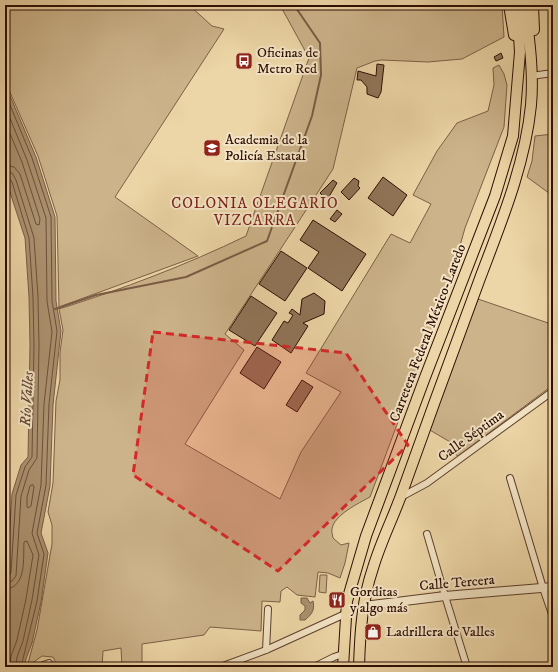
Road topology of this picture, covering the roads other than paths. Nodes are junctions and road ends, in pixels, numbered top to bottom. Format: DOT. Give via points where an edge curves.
graph roads {
  1 [pos="509,5"];
  2 [pos="517,5"];
  3 [pos="525,5"];
  4 [pos="533,5"];
  5 [pos="519,69"];
  6 [pos="531,72"];
  7 [pos="553,73"];
  8 [pos="553,391"];
  9 [pos="510,478"];
  10 [pos="401,497"];
  11 [pos="427,534"];
  12 [pos="553,587"];
  13 [pos="543,588"];
  14 [pos="445,596"];
  15 [pos="364,606"];
  16 [pos="268,609"];
  17 [pos="345,614"];
  18 [pos="553,617"];
  19 [pos="266,650"];
  20 [pos="343,654"];
  21 [pos="38,667"];
  22 [pos="53,667"];
  23 [pos="220,667"];
  24 [pos="314,667"];
  25 [pos="343,667"];
  26 [pos="359,667"];
  27 [pos="467,667"];
  1 -- 5 [label="main road"];
  2 -- 5 [label="main road, Carretera Federal México-Laredo"];
  3 -- 6 [label="main road, Carretera Federal México-Laredo"];
  4 -- 6 [label="main road" via="534,40"];
  5 -- 17 [label="main road, Carretera Federal México-Laredo" via="513,136 495,196 366,536"];
  6 -- 7 [label="street"];
  6 -- 10 [label="main road, Carretera Federal México-Laredo" via="531,104 520,164"];
  8 -- 10 [label="street, Calle Séptima" via="426,483"];
  9 -- 13 [label="street"];
  10 -- 15 [label="main road, Carretera Federal México-Laredo" via="373,567"];
  11 -- 14 [label="street"];
  12 -- 13 [label="street, Calle Tercera"];
  13 -- 14 [label="street, Calle Tercera"];
  13 -- 18 [label="street"];
  14 -- 15 [label="street, Calle Tercera"];
  14 -- 27 [label="street"];
  15 -- 26 [label="main road, Carretera Federal México-Laredo"];
  16 -- 19 [label="street"];
  17 -- 19 [label="street"];
  17 -- 20 [label="main road, Carretera Federal México-Laredo"];
  19 -- 23 [label="street"];
  20 -- 24 [label="street"];
  20 -- 25 [label="main road, Carretera Federal México-Laredo"];
  21 -- 22 [label="street" via="49,663"];
}
